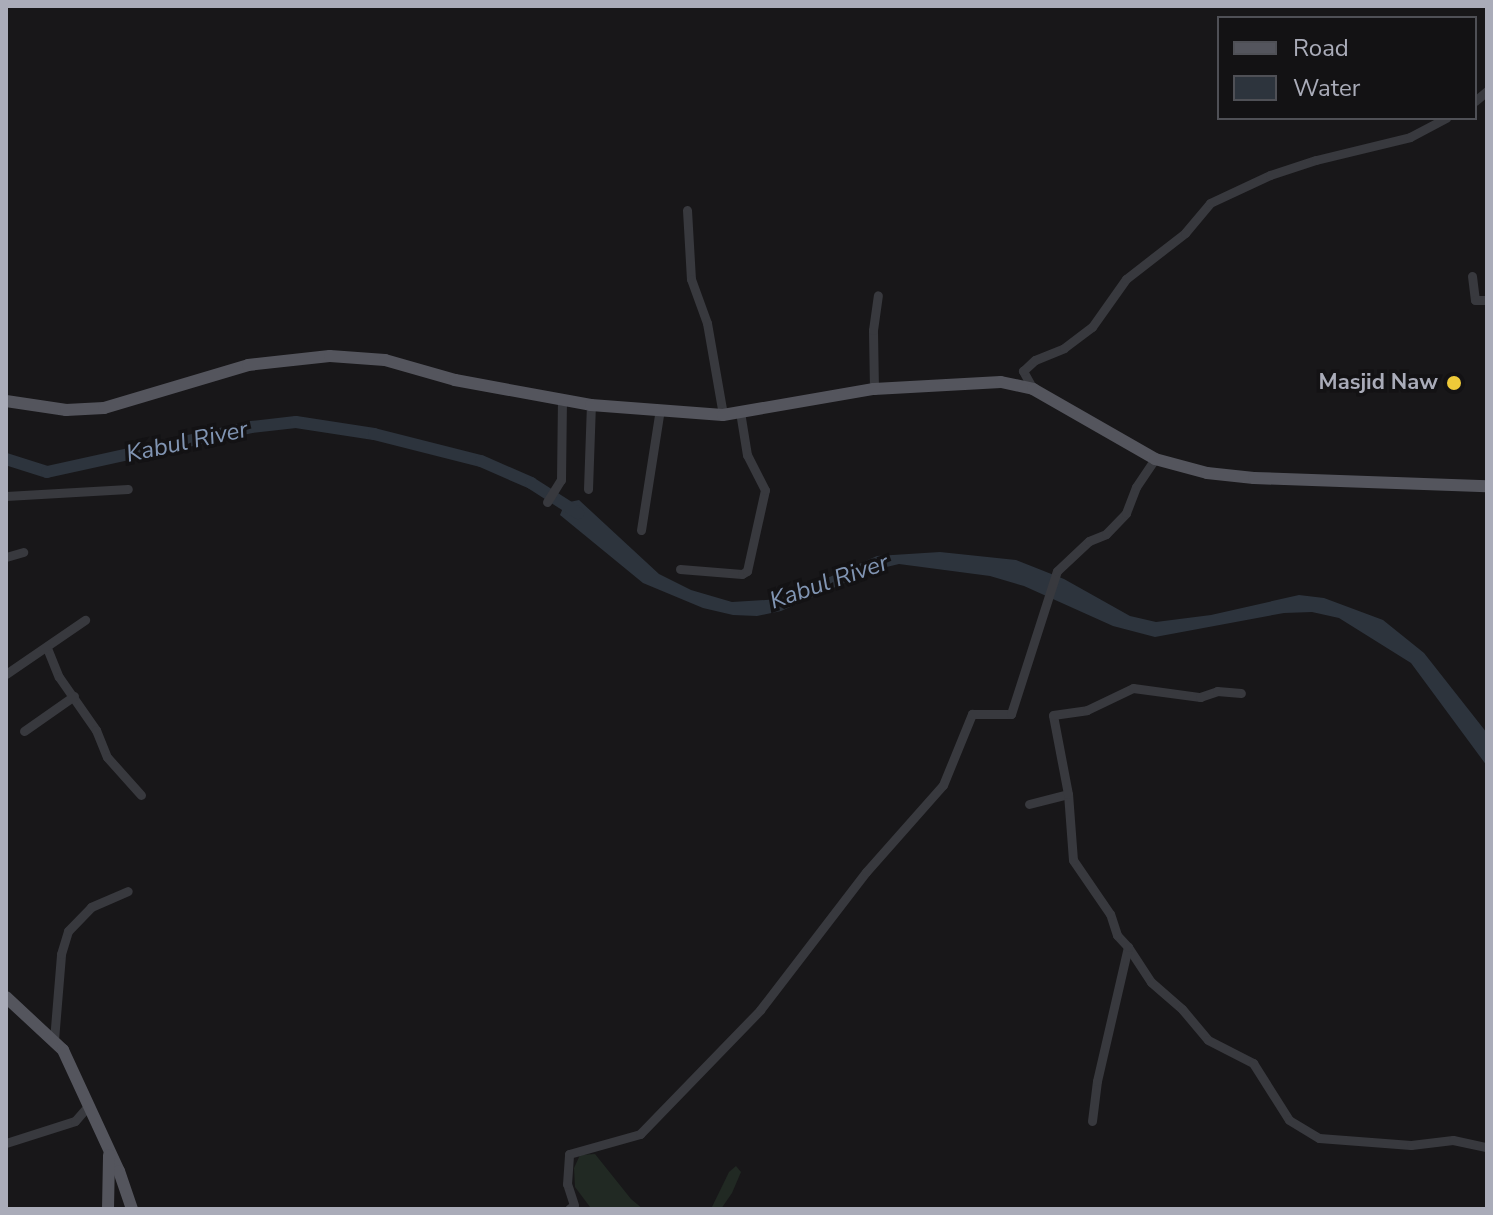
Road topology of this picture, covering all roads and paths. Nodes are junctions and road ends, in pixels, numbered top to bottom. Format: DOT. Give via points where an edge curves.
graph roads {
  1 [pos="1442,120"];
  2 [pos="687,210"];
  3 [pos="1472,276"];
  4 [pos="878,295"];
  5 [pos="1487,300"];
  6 [pos="874,389"];
  7 [pos="1033,389"];
  8 [pos="562,400"];
  9 [pos="6,401"];
  10 [pos="591,405"];
  11 [pos="660,409"];
  12 [pos="740,412"];
  13 [pos="723,415"];
  14 [pos="1155,459"];
  15 [pos="1487,486"];
  16 [pos="128,489"];
  17 [pos="588,489"];
  18 [pos="6,496"];
  19 [pos="547,502"];
  20 [pos="641,530"];
  21 [pos="23,552"];
  22 [pos="6,557"];
  23 [pos="680,569"];
  24 [pos="85,620"];
  25 [pos="47,648"];
  26 [pos="6,674"];
  27 [pos="1241,693"];
  28 [pos="74,696"];
  29 [pos="24,731"];
  30 [pos="1068,794"];
  31 [pos="141,795"];
  32 [pos="1029,804"];
  33 [pos="128,891"];
  34 [pos="1128,947"];
  35 [pos="6,997"];
  36 [pos="54,1040"];
  37 [pos="88,1106"];
  38 [pos="1092,1121"];
  39 [pos="6,1143"];
  40 [pos="1487,1147"];
  41 [pos="110,1152"];
  42 [pos="108,1209"];
  43 [pos="132,1209"];
  44 [pos="569,1209"];
  1 -- 7 [label="street" via="1410,137 1270,175 1210,203 1185,233 1126,279 1092,327 1023,371"];
  2 -- 13 [label="street" via="691,279 707,323"];
  3 -- 5 [label="street" via="1475,300"];
  4 -- 6 [label="street"];
  6 -- 7 [label="main road" via="1001,382"];
  6 -- 12 [label="main road"];
  7 -- 14 [label="main road"];
  8 -- 9 [label="main road" via="455,380 385,360 330,356 248,365 104,408 66,410"];
  8 -- 10 [label="main road"];
  8 -- 19 [label="street" via="561,480"];
  10 -- 11 [label="main road"];
  10 -- 17 [label="street"];
  11 -- 13 [label="main road"];
  11 -- 20 [label="street"];
  12 -- 13 [label="main road"];
  12 -- 23 [label="street" via="747,455 765,490 747,571"];
  14 -- 15 [label="main road" via="1254,478"];
  14 -- 44 [label="street" via="1126,513 1057,571 1011,714 972,714 943,785 866,872 760,1010 640,1134 569,1154 567,1184 574,1205"];
  16 -- 18 [label="street"];
  21 -- 22 [label="street"];
  24 -- 25 [label="street"];
  25 -- 26 [label="street"];
  25 -- 28 [label="street"];
  27 -- 30 [label="street" via="1217,691 1200,697 1133,688 1087,710 1053,715"];
  28 -- 29 [label="street"];
  28 -- 31 [label="street" via="107,757"];
  30 -- 32 [label="street"];
  30 -- 34 [label="street" via="1073,860"];
  33 -- 36 [label="street" via="91,907 68,931 61,954"];
  34 -- 38 [label="street"];
  34 -- 40 [label="street" via="1151,982 1191,1024 1208,1040 1253,1063 1283,1112 1319,1138 1411,1145 1453,1140"];
  35 -- 36 [label="main road"];
  36 -- 37 [label="main road"];
  37 -- 39 [label="street" via="75,1121"];
  37 -- 41 [label="main road"];
  41 -- 42 [label="main road"];
  41 -- 43 [label="main road"];
}
